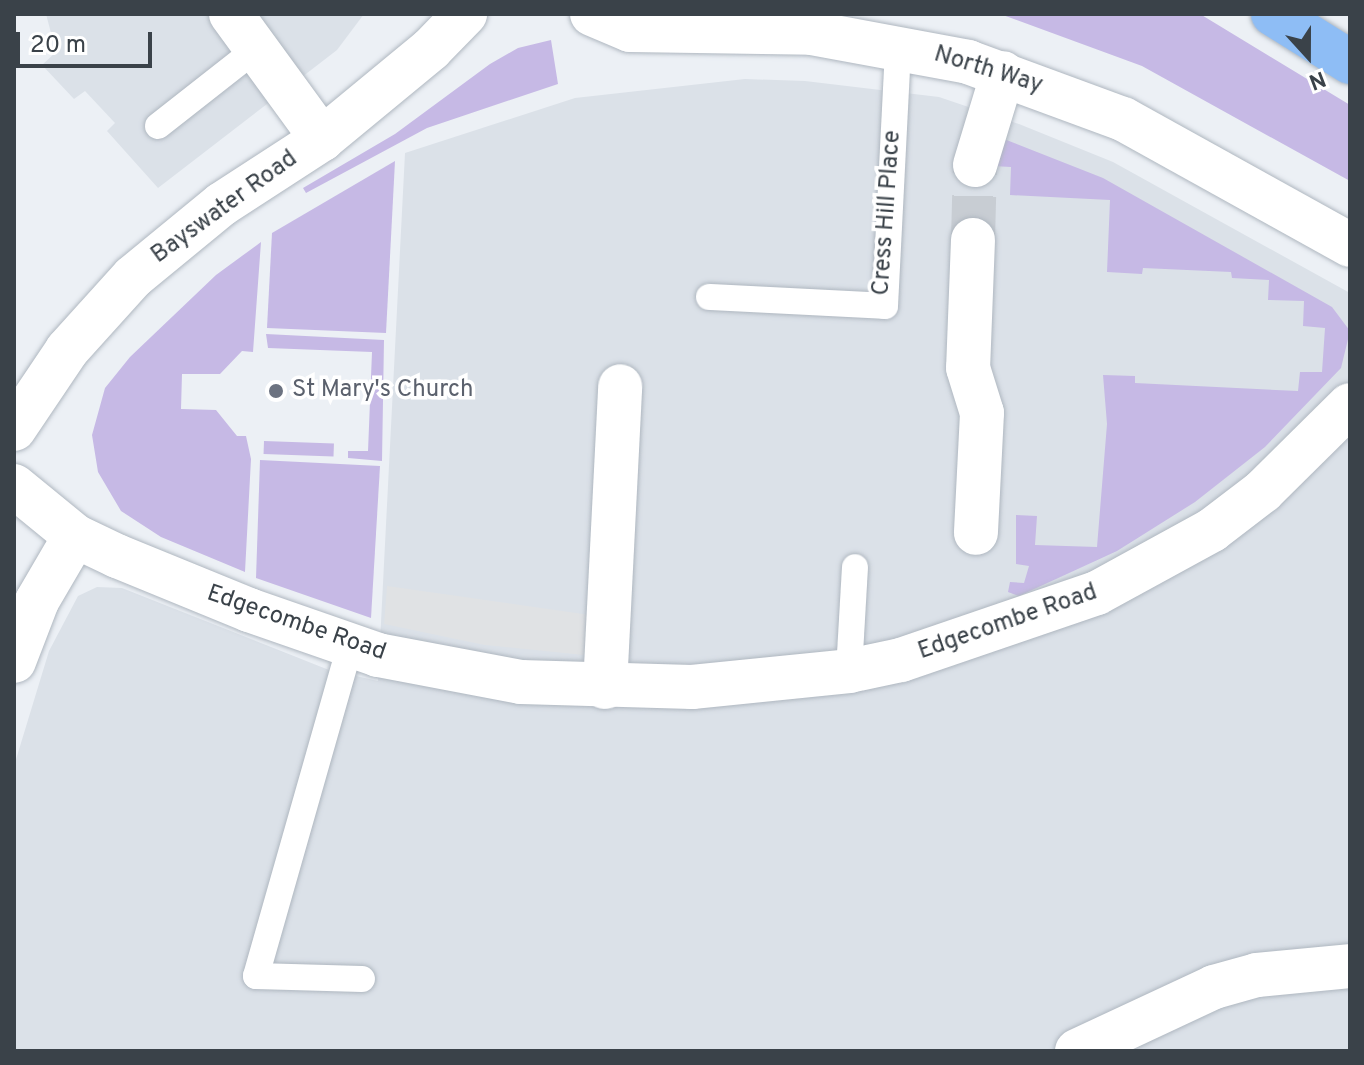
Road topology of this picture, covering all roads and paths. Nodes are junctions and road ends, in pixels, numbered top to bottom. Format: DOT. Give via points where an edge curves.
graph roads {
  1 [pos="231,14"];
  2 [pos="465,14"];
  3 [pos="592,14"];
  4 [pos="1273,14"];
  5 [pos="898,45"];
  6 [pos="255,50"];
  7 [pos="1350,62"];
  8 [pos="1003,73"];
  9 [pos="158,126"];
  10 [pos="322,139"];
  11 [pos="975,165"];
  12 [pos="973,240"];
  13 [pos="1350,245"];
  14 [pos="709,297"];
  15 [pos="620,386"];
  16 [pos="1350,405"];
  17 [pos="14,429"];
  18 [pos="14,486"];
  19 [pos="976,533"];
  20 [pos="75,536"];
  21 [pos="855,567"];
  22 [pos="350,646"];
  23 [pos="14,661"];
  24 [pos="849,671"];
  25 [pos="605,687"];
  26 [pos="1350,966"];
  27 [pos="362,979"];
  28 [pos="1077,1051"];
  1 -- 6 [label="street"];
  2 -- 10 [label="street, Bayswater Road" via="420,59"];
  3 -- 5 [label="street, North Way" via="641,31 776,30"];
  4 -- 7 [label="highway"];
  5 -- 8 [label="street, North Way"];
  5 -- 14 [label="lane, Cress Hill Place" via="885,306"];
  6 -- 9 [label="lane"];
  6 -- 10 [label="street"];
  8 -- 11 [label="street"];
  8 -- 13 [label="street, North Way" via="1123,119"];
  10 -- 17 [label="street, Bayswater Road" via="222,204 133,277 67,350"];
  12 -- 19 [label="street" via="968,368 982,413"];
  15 -- 25 [label="street"];
  16 -- 24 [label="street, Edgecombe Road" via="1263,491 1142,573 997,631"];
  18 -- 20 [label="street, Edgecombe Road"];
  20 -- 22 [label="street, Edgecombe Road" via="249,610"];
  20 -- 23 [label="street" via="37,601"];
  21 -- 24 [label="lane"];
  22 -- 25 [label="street, Edgecombe Road" via="455,672"];
  22 -- 27 [label="lane" via="256,976"];
  24 -- 25 [label="street, Edgecombe Road" via="692,687"];
  26 -- 28 [label="street" via="1257,975 1214,987"];
}
